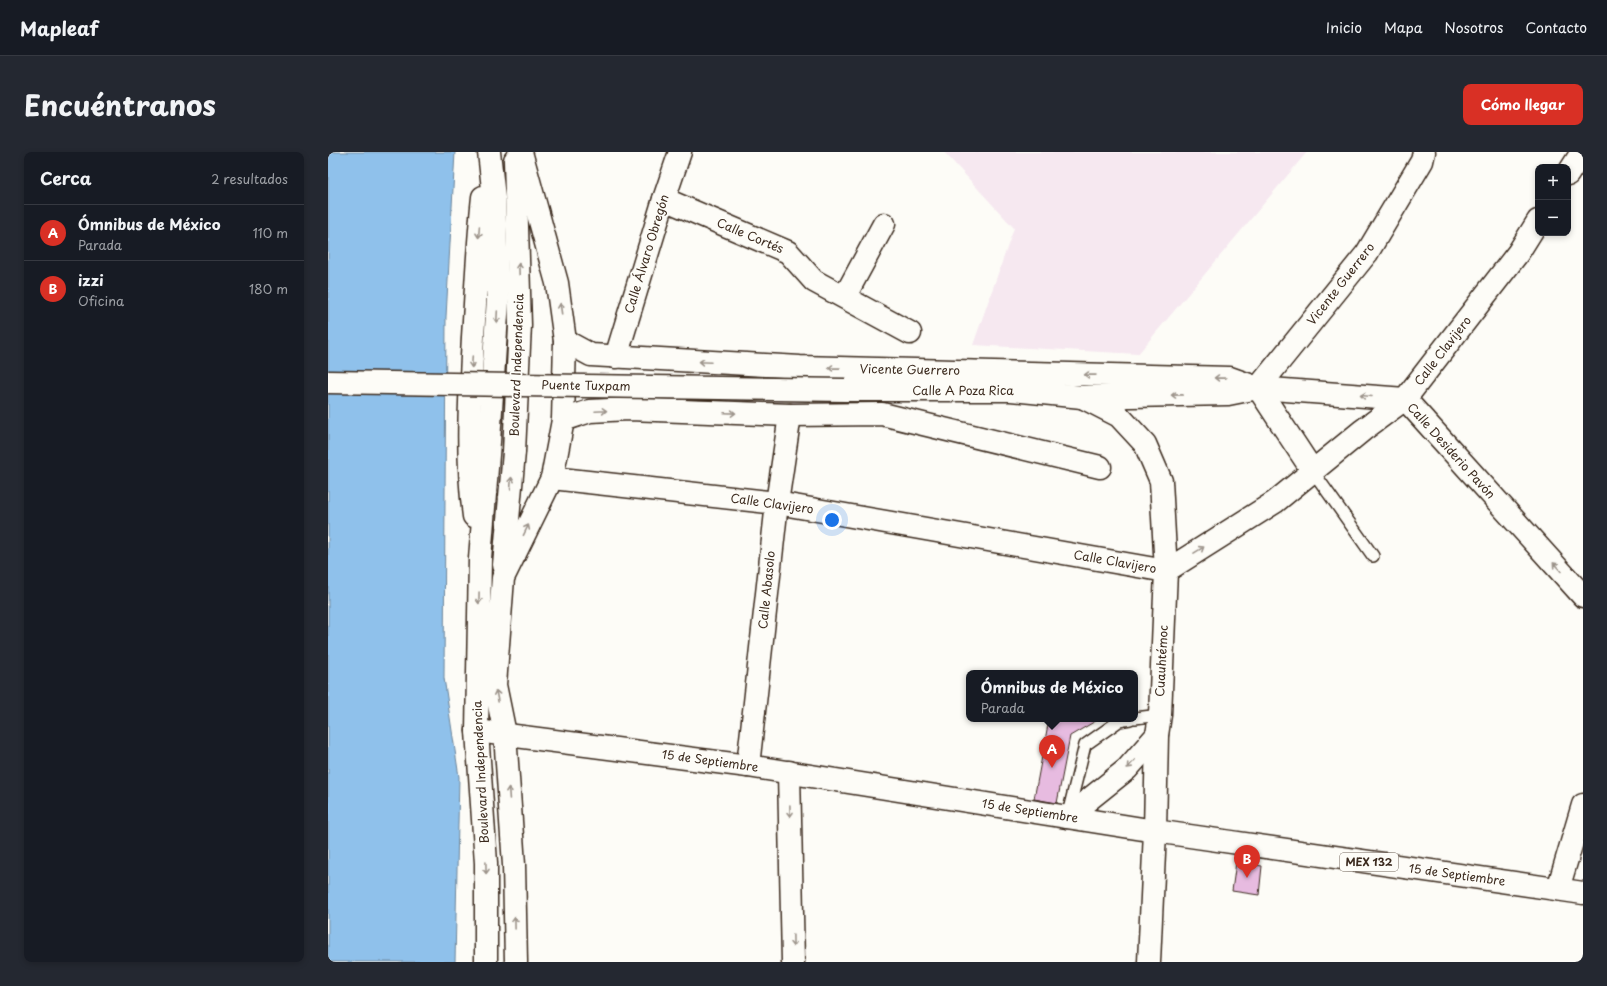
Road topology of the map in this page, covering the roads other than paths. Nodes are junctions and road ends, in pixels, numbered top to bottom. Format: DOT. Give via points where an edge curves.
graph roads {
  1 [pos="489,152"];
  2 [pos="515,152"];
  3 [pos="521,152"];
  4 [pos="680,152"];
  5 [pos="1424,152"];
  6 [pos="1582,152"];
  7 [pos="1571,169"];
  8 [pos="664,199"];
  9 [pos="884,224"];
  10 [pos="1535,226"];
  11 [pos="845,296"];
  12 [pos="910,333"];
  13 [pos="566,341"];
  14 [pos="616,357"];
  15 [pos="328,382"];
  16 [pos="1258,388"];
  17 [pos="845,390"];
  18 [pos="1082,397"];
  19 [pos="1405,399"];
  20 [pos="790,415"];
  21 [pos="563,420"];
  22 [pos="1100,467"];
  23 [pos="1312,470"];
  24 [pos="552,478"];
  25 [pos="777,503"];
  26 [pos="1373,556"];
  27 [pos="1166,571"];
  28 [pos="503,578"];
  29 [pos="1583,596"];
  30 [pos="1138,719"];
  31 [pos="1118,722"];
  32 [pos="1158,725"];
  33 [pos="476,731"];
  34 [pos="505,734"];
  35 [pos="748,766"];
  36 [pos="790,772"];
  37 [pos="1583,805"];
  38 [pos="1067,817"];
  39 [pos="1155,831"];
  40 [pos="1558,889"];
  41 [pos="1583,893"];
  42 [pos="486,962"];
  43 [pos="516,962"];
  44 [pos="794,962"];
  45 [pos="1149,962"];
  1 -- 33 [label="main road, Boulevard Independencia, one-way" via="494,198 498,298 480,559"];
  28 -- 2 [label="main road, Boulevard Independencia, one-way" via="514,452 520,325"];
  13 -- 3 [label="main road, Boulevard Independencia, one-way" via="557,283"];
  4 -- 8 [label="main road, Calle Álvaro Obregón"];
  5 -- 16 [label="main road, Vicente Guerrero" via="1422,160 1367,253"];
  6 -- 7 [label="main road"];
  8 -- 11 [label="main road, Calle Cortés" via="788,252 814,281"];
  8 -- 14 [label="main road, Calle Álvaro Obregón"];
  9 -- 11 [label="main road"];
  10 -- 19 [label="main road, Calle Clavijero" via="1518,253"];
  11 -- 12 [label="main road, Calle Cortés"];
  13 -- 14 [label="main road, Vicente Guerrero" via="591,355"];
  13 -- 21 [label="main road, Boulevard Independencia"];
  16 -- 14 [label="main road, Vicente Guerrero, one-way" via="1230,378 800,367"];
  15 -- 17 [label="main road, Puente Tuxpam, bridge"];
  16 -- 18 [label="main road, one-way" via="1228,394"];
  19 -- 16 [label="main road, Calle Desiderio Pavón, one-way"];
  16 -- 23 [label="main road"];
  17 -- 18 [label="main road, Calle A Poza Rica" via="1011,390"];
  18 -- 27 [label="main road, Cuauhtémoc" via="1120,416 1145,444 1161,481"];
  19 -- 23 [label="main road, Calle Clavijero"];
  29 -- 19 [label="main road, Calle Desiderio Pavón, one-way"];
  21 -- 20 [label="main road, one-way" via="590,411 629,409"];
  20 -- 22 [label="main road" via="882,414"];
  20 -- 25 [label="main road, Calle Abasolo"];
  21 -- 24 [label="main road, Boulevard Independencia"];
  23 -- 26 [label="lane"];
  27 -- 23 [label="main road, Calle Clavijero, one-way" via="1275,502"];
  24 -- 25 [label="main road, Calle Clavijero"];
  28 -- 24 [label="main road, Boulevard Independencia, one-way"];
  25 -- 27 [label="main road, Calle Clavijero"];
  25 -- 35 [label="main road, Calle Abasolo"];
  27 -- 32 [label="main road, Cuauhtémoc"];
  34 -- 28 [label="main road, Boulevard Independencia, one-way" via="495,685"];
  30 -- 32 [label="lane"];
  31 -- 38 [label="lane" via="1085,745"];
  32 -- 38 [label="main road, one-way" via="1127,769"];
  32 -- 39 [label="main road, Cuauhtémoc"];
  33 -- 34 [label="main road, 15 de Septiembre / MEX 132"];
  33 -- 42 [label="main road, Boulevard Independencia, one-way" via="486,863"];
  34 -- 35 [label="main road, 15 de Septiembre / MEX 132"];
  43 -- 34 [label="main road, Boulevard Independencia, one-way" via="514,865"];
  35 -- 36 [label="main road, 15 de Septiembre / MEX 132"];
  36 -- 38 [label="main road, 15 de Septiembre / MEX 132"];
  36 -- 44 [label="main road, one-way"];
  37 -- 40 [label="main road"];
  38 -- 39 [label="main road, 15 de Septiembre / MEX 132"];
  39 -- 40 [label="main road, 15 de Septiembre / MEX 132"];
  39 -- 45 [label="main road, Cuauhtémoc"];
  40 -- 41 [label="main road, 15 de Septiembre / MEX 132"];
}
